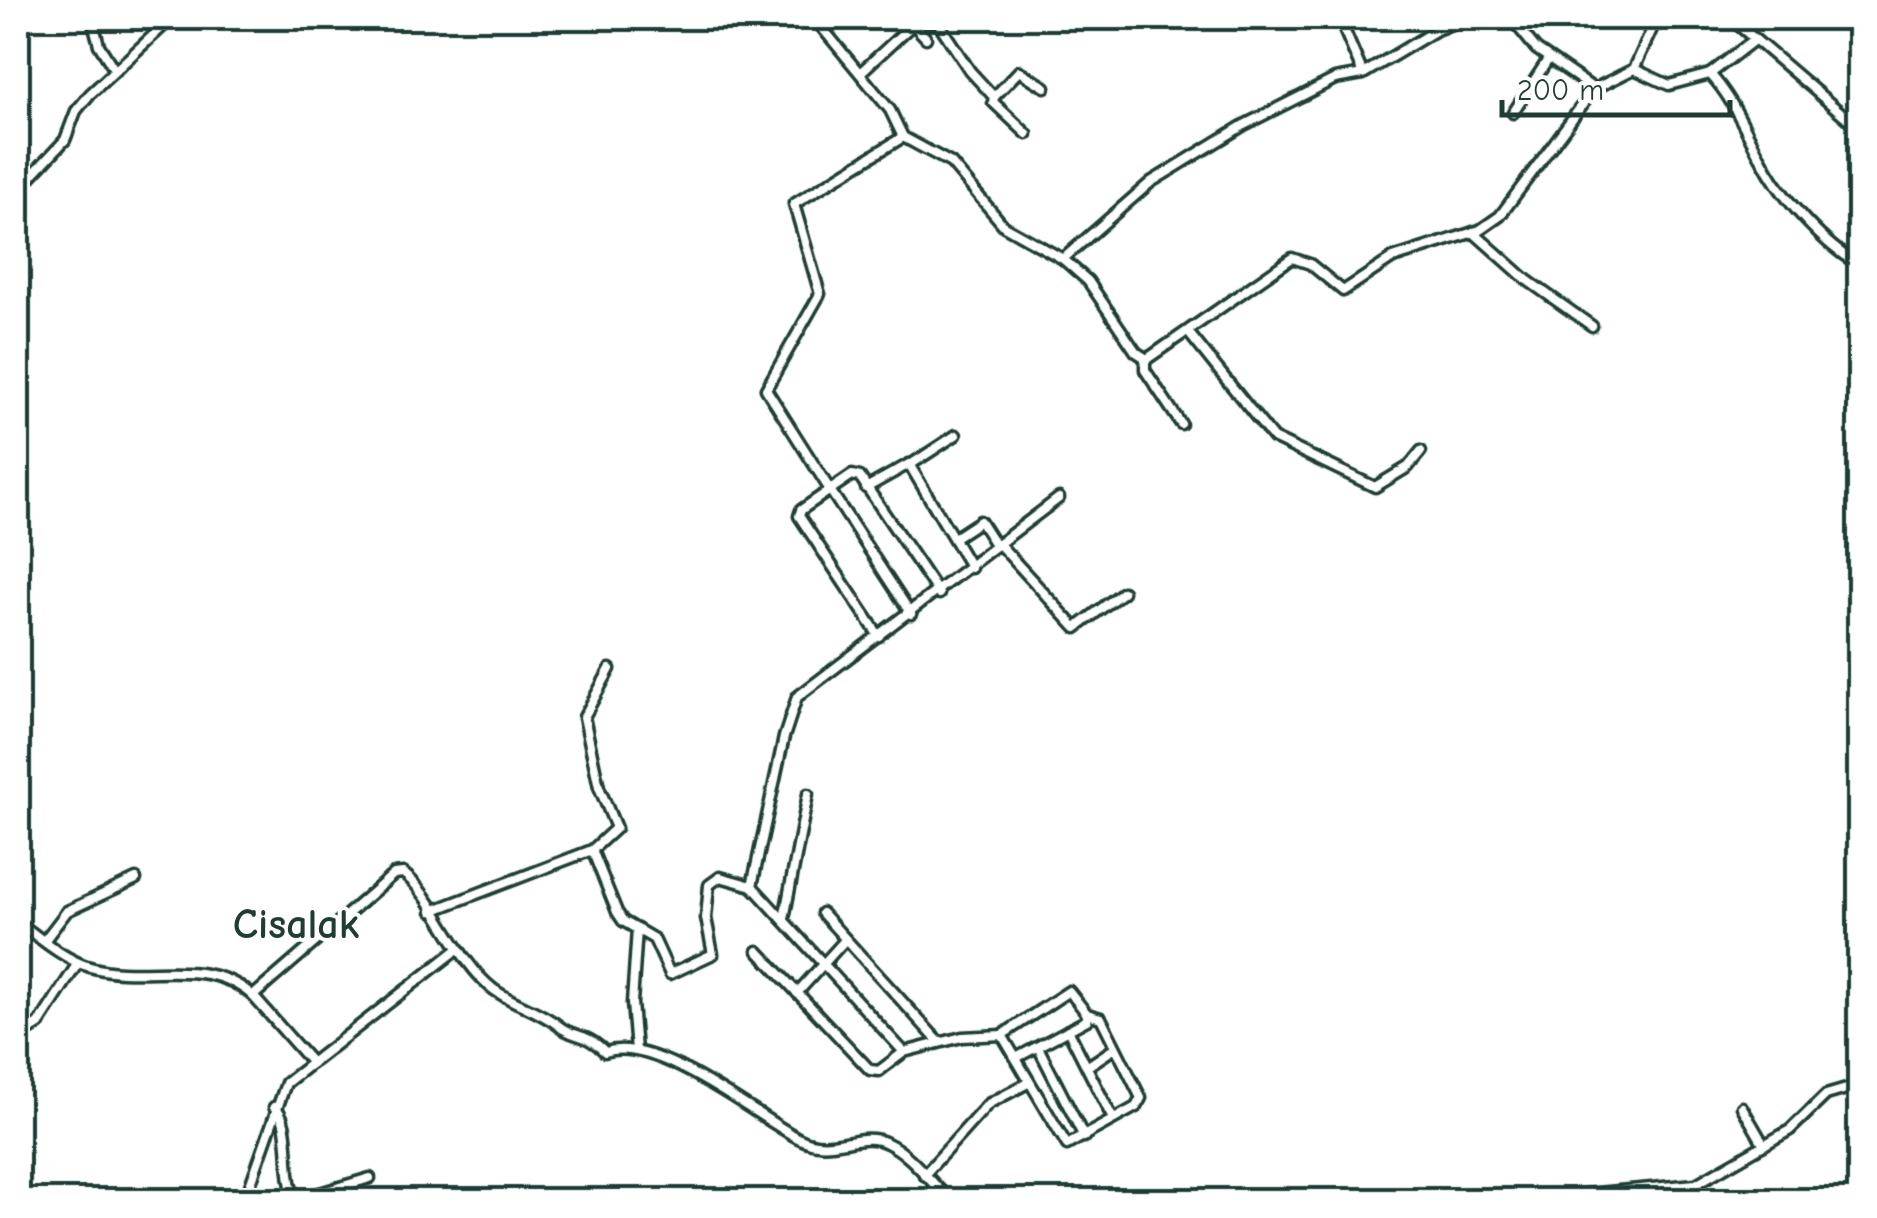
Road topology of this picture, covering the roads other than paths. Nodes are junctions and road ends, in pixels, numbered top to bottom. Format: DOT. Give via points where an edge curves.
graph roads {
  1 [pos="92,18"];
  2 [pos="172,18"];
  3 [pos="814,18"];
  4 [pos="1477,18"];
  5 [pos="1511,18"];
  6 [pos="1658,18"];
  7 [pos="1730,18"];
  8 [pos="1340,20"];
  9 [pos="912,24"];
  10 [pos="926,38"];
  11 [pos="1754,40"];
  12 [pos="1549,58"];
  13 [pos="114,69"];
  14 [pos="1634,69"];
  15 [pos="860,73"];
  16 [pos="1363,74"];
  17 [pos="1710,74"];
  18 [pos="1045,87"];
  19 [pos="1594,88"];
  20 [pos="994,97"];
  21 [pos="1514,114"];
  22 [pos="1860,130"];
  23 [pos="1027,134"];
  24 [pos="903,136"];
  25 [pos="18,190"];
  26 [pos="1474,232"];
  27 [pos="1063,260"];
  28 [pos="1860,265"];
  29 [pos="1592,326"];
  30 [pos="1188,332"];
  31 [pos="1145,358"];
  32 [pos="1181,424"];
  33 [pos="956,435"];
  34 [pos="1420,451"];
  35 [pos="910,465"];
  36 [pos="866,488"];
  37 [pos="830,490"];
  38 [pos="1059,498"];
  39 [pos="954,538"];
  40 [pos="998,545"];
  41 [pos="972,568"];
  42 [pos="1123,592"];
  43 [pos="940,594"];
  44 [pos="912,614"];
  45 [pos="879,636"];
  46 [pos="610,669"];
  47 [pos="808,794"];
  48 [pos="592,850"];
  49 [pos="136,879"];
  50 [pos="752,886"];
  51 [pos="432,911"];
  52 [pos="822,913"];
  53 [pos="784,920"];
  54 [pos="18,922"];
  55 [pos="638,930"];
  56 [pos="844,940"];
  57 [pos="44,941"];
  58 [pos="458,949"];
  59 [pos="758,951"];
  60 [pos="78,963"];
  61 [pos="824,964"];
  62 [pos="797,993"];
  63 [pos="253,996"];
  64 [pos="1087,1014"];
  65 [pos="1068,1030"];
  66 [pos="1002,1034"];
  67 [pos="18,1037"];
  68 [pos="940,1042"];
  69 [pos="1038,1047"];
  70 [pos="1115,1048"];
  71 [pos="636,1050"];
  72 [pos="904,1052"];
  73 [pos="1016,1058"];
  74 [pos="312,1063"];
  75 [pos="1088,1066"];
  76 [pos="1028,1083"];
  77 [pos="1860,1085"];
  78 [pos="1742,1107"];
  79 [pos="274,1108"];
  80 [pos="1113,1119"];
  81 [pos="1084,1137"];
  82 [pos="1764,1145"];
  83 [pos="924,1175"];
  84 [pos="370,1178"];
  85 [pos="244,1200"];
  86 [pos="950,1200"];
  87 [pos="1133,1200"];
  88 [pos="1190,1200"];
  89 [pos="1518,1200"];
  1 -- 13 [label="street"];
  2 -- 13 [label="street"];
  3 -- 15 [label="street"];
  4 -- 16 [label="street" via="1438,28"];
  5 -- 12 [label="street"];
  6 -- 14 [label="street"];
  7 -- 11 [label="street"];
  8 -- 16 [label="street"];
  9 -- 10 [label="street"];
  9 -- 15 [label="street"];
  9 -- 20 [label="street" via="938,21"];
  11 -- 17 [label="street"];
  11 -- 22 [label="street"];
  12 -- 19 [label="street"];
  12 -- 21 [label="street"];
  13 -- 25 [label="street" via="76,111 65,140"];
  14 -- 17 [label="street" via="1669,85"];
  14 -- 19 [label="street"];
  15 -- 24 [label="street"];
  16 -- 27 [label="street" via="1302,94 1150,182"];
  17 -- 28 [label="street" via="1738,110 1777,183 1836,252"];
  18 -- 20 [label="street" via="1019,71"];
  19 -- 26 [label="street" via="1512,205"];
  20 -- 23 [label="street"];
  24 -- 27 [label="street" via="955,166 1009,230"];
  24 -- 37 [label="street" via="793,208 820,294 766,389"];
  26 -- 29 [label="street"];
  26 -- 30 [label="street" via="1393,258 1343,290 1292,258"];
  27 -- 31 [label="street" via="1092,285"];
  30 -- 31 [label="street"];
  30 -- 34 [label="street" via="1284,445 1375,486 1408,467"];
  31 -- 32 [label="street"];
  33 -- 35 [label="street"];
  35 -- 36 [label="street"];
  35 -- 39 [label="street"];
  36 -- 37 [label="street" via="857,475"];
  36 -- 43 [label="street"];
  37 -- 44 [label="street"];
  37 -- 45 [label="street" via="799,516"];
  38 -- 40 [label="street"];
  39 -- 40 [label="street" via="980,521"];
  39 -- 41 [label="street"];
  40 -- 41 [label="street"];
  40 -- 42 [label="street" via="1076,628"];
  41 -- 43 [label="street"];
  43 -- 44 [label="street"];
  44 -- 45 [label="street"];
  45 -- 50 [label="street" via="797,698"];
  46 -- 48 [label="street" via="584,717 616,828"];
  47 -- 53 [label="street"];
  48 -- 51 [label="street"];
  48 -- 55 [label="street" via="617,912"];
  49 -- 57 [label="street" via="67,911"];
  50 -- 53 [label="street"];
  50 -- 55 [label="street" via="720,877 709,885 713,954 693,967 666,972 654,939"];
  51 -- 58 [label="street"];
  51 -- 63 [label="street" via="409,877 398,872"];
  52 -- 56 [label="street"];
  53 -- 61 [label="street"];
  54 -- 57 [label="street"];
  55 -- 71 [label="street"];
  56 -- 61 [label="street"];
  56 -- 68 [label="street"];
  57 -- 60 [label="street"];
  58 -- 71 [label="street" via="494,989 561,1028 590,1036 607,1052"];
  58 -- 74 [label="street"];
  59 -- 62 [label="street"];
  60 -- 63 [label="street" via="224,974"];
  60 -- 67 [label="street" via="39,1024"];
  61 -- 62 [label="street"];
  61 -- 72 [label="street"];
  62 -- 72 [label="street" via="870,1070"];
  63 -- 74 [label="street"];
  64 -- 65 [label="street"];
  64 -- 66 [label="street" via="1069,991"];
  64 -- 70 [label="street" via="1101,1018"];
  65 -- 69 [label="street"];
  65 -- 75 [label="street"];
  66 -- 68 [label="street"];
  66 -- 73 [label="street"];
  68 -- 72 [label="street"];
  69 -- 73 [label="street"];
  69 -- 81 [label="street"];
  70 -- 75 [label="street"];
  70 -- 80 [label="street" via="1141,1098"];
  71 -- 83 [label="street" via="811,1144 876,1139"];
  73 -- 76 [label="street"];
  74 -- 79 [label="street" via="286,1083"];
  75 -- 80 [label="street"];
  76 -- 81 [label="street" via="1061,1141 1070,1145"];
  76 -- 83 [label="street" via="988,1104"];
  77 -- 82 [label="street" via="1826,1095"];
  78 -- 82 [label="street"];
  79 -- 84 [label="street" via="284,1117 296,1200"];
  79 -- 85 [label="street"];
  80 -- 81 [label="street"];
  82 -- 89 [label="street" via="1696,1184"];
  83 -- 86 [label="street"];
  87 -- 88 [label="street"];
}
